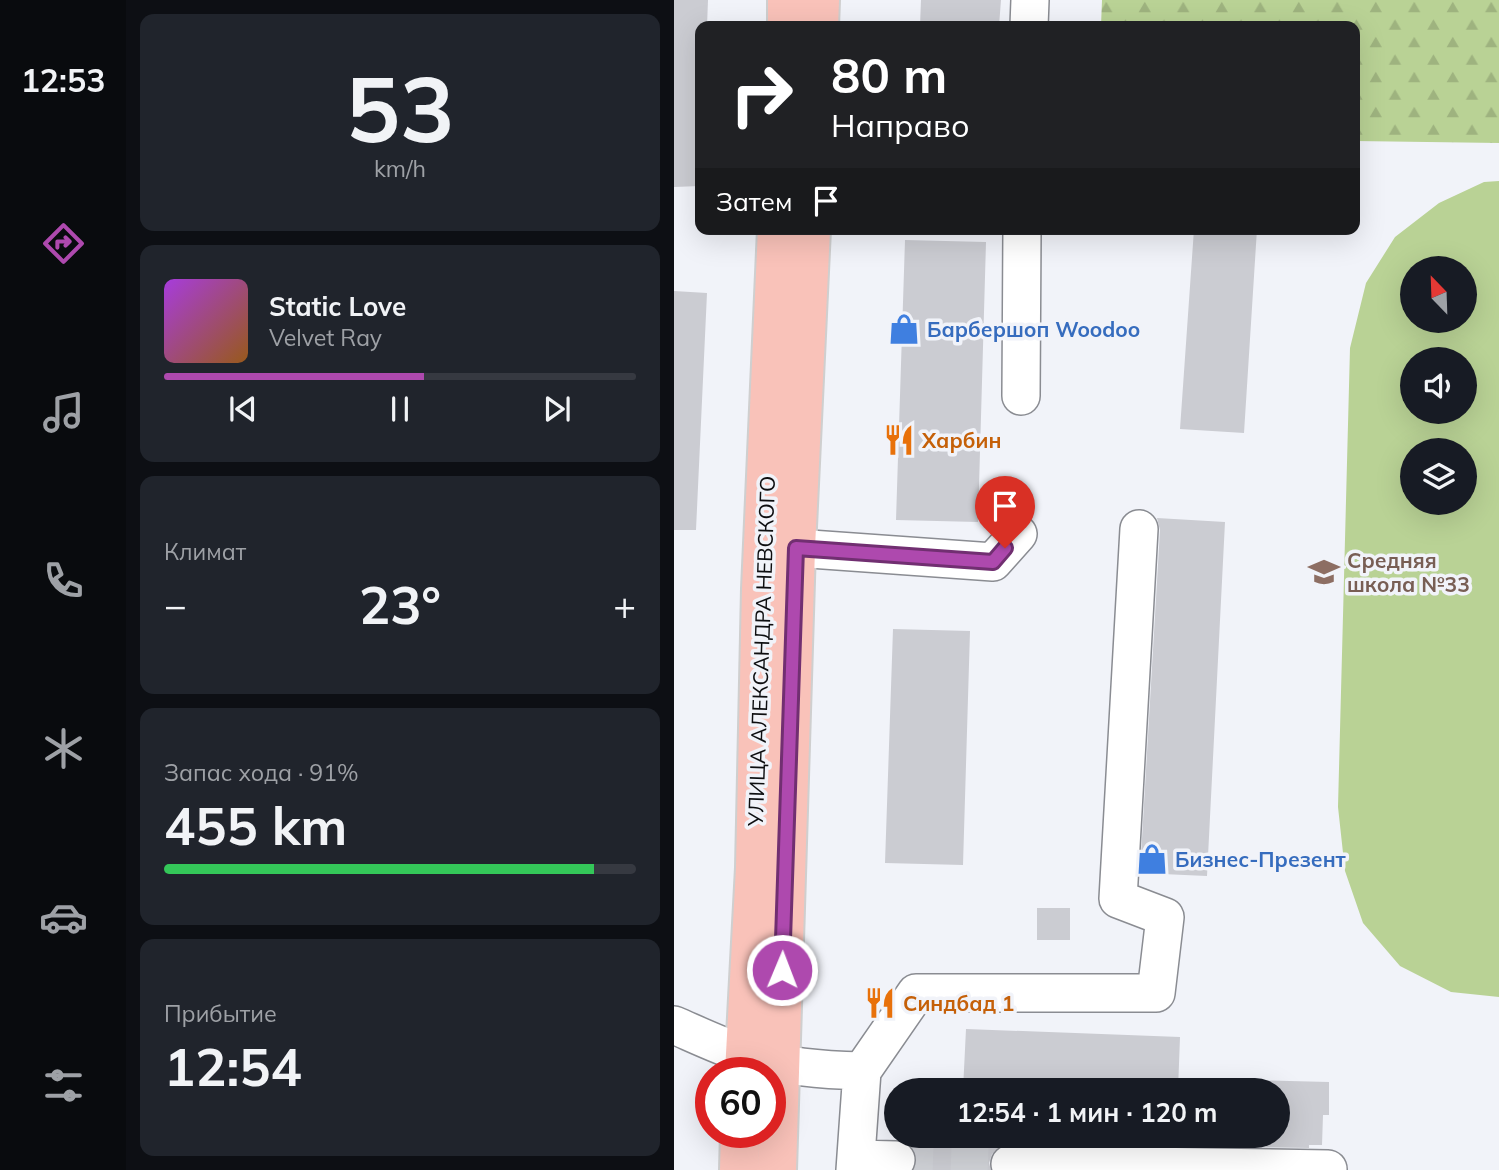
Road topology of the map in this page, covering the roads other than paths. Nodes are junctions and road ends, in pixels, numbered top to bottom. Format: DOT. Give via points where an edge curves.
graph roads {
  1 [pos="787,0"];
  2 [pos="820,0"];
  3 [pos="1030,0"];
  4 [pos="787,21"];
  5 [pos="819,21"];
  6 [pos="1029,21"];
  7 [pos="777,235"];
  8 [pos="811,235"];
  9 [pos="1022,235"];
  10 [pos="1021,396"];
  11 [pos="1139,529"];
  12 [pos="1018,534"];
  13 [pos="796,548"];
  14 [pos="674,1025"];
  15 [pos="742,1057"];
  16 [pos="757,1057"];
  17 [pos="758,1057"];
  18 [pos="786,1066"];
  19 [pos="862,1071"];
  20 [pos="740,1148"];
  21 [pos="773,1148"];
  22 [pos="896,1160"];
  23 [pos="1010,1164"];
  24 [pos="856,1165"];
  25 [pos="739,1170"];
  26 [pos="777,1170"];
  27 [pos="1328,1170"];
  1 -- 4 [label="main road"];
  2 -- 5 [label="main road"];
  3 -- 6 [label="street"];
  7 -- 16 [label="main road, УЛИЦА АЛЕКСАНДРА НЕВСКОГО" via="761,589 755,868"];
  8 -- 13 [label="main road, УЛИЦА АЛЕКСАНДРА НЕВСКОГО"];
  9 -- 10 [label="street"];
  11 -- 19 [label="street" via="1118,899 1165,917 1156,993 916,993"];
  12 -- 13 [label="street" via="993,562"];
  13 -- 17 [label="main road, УЛИЦА АЛЕКСАНДРА НЕВСКОГО"];
  14 -- 15 [label="street"];
  18 -- 19 [label="street"];
  19 -- 24 [label="street"];
  20 -- 25 [label="main road"];
  21 -- 26 [label="main road, УЛИЦА АЛЕКСАНДРА НЕВСКОГО"];
  22 -- 24 [label="street"];
  23 -- 27 [label="street"];
}
